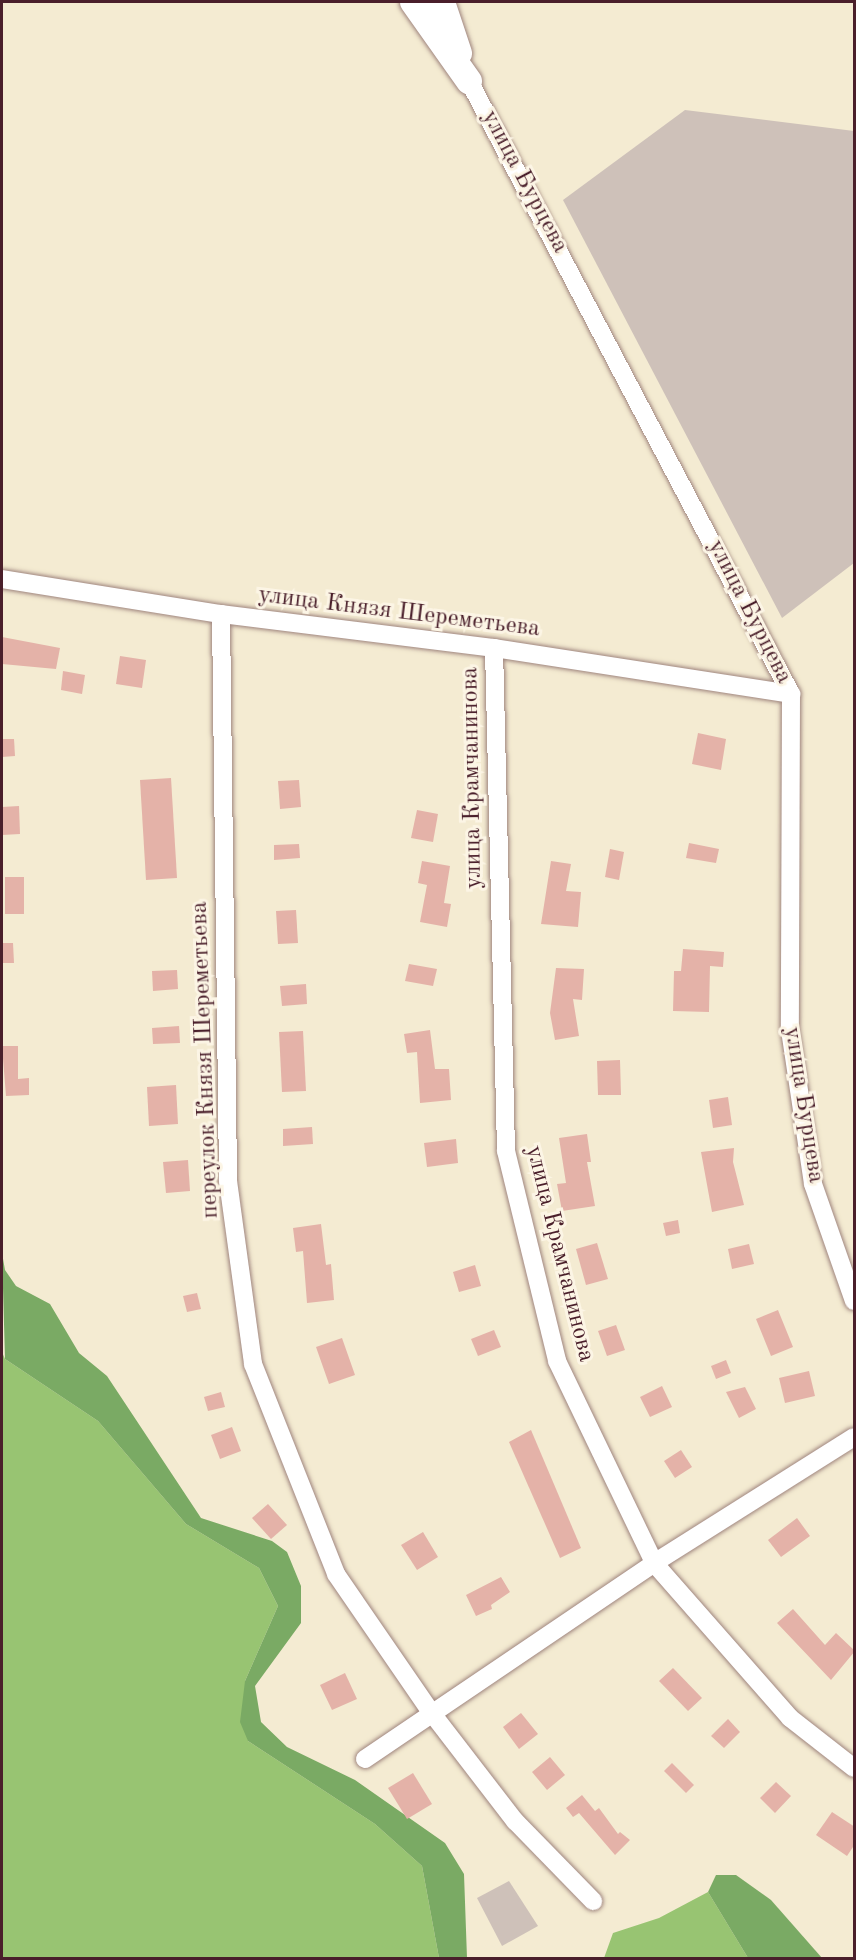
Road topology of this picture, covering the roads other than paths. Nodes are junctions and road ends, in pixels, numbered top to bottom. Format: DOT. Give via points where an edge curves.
graph roads {
  1 [pos="413,2"];
  2 [pos="442,2"];
  3 [pos="469,81"];
  4 [pos="2,579"];
  5 [pos="221,614"];
  6 [pos="494,648"];
  7 [pos="791,694"];
  8 [pos="855,1301"];
  9 [pos="855,1437"];
  10 [pos="654,1563"];
  11 [pos="431,1712"];
  12 [pos="365,1759"];
  13 [pos="855,1768"];
  14 [pos="593,1901"];
  1 -- 3 [label="street, улица Бурцева"];
  2 -- 3 [label="street, улица Бурцева"];
  3 -- 7 [label="street, улица Бурцева"];
  4 -- 5 [label="street, улица Князя Шереметьева"];
  5 -- 6 [label="street, улица Князя Шереметьева"];
  5 -- 11 [label="street, переулок Князя Шереметьева" via="228,1181 253,1364 336,1574"];
  6 -- 7 [label="street, улица Князя Шереметьева"];
  6 -- 10 [label="street, улица Крамчанинова" via="506,1151 557,1360"];
  7 -- 8 [label="street, улица Бурцева" via="790,1030 813,1185"];
  9 -- 10 [label="street"];
  10 -- 11 [label="street"];
  10 -- 13 [label="street, улица Крамчанинова" via="790,1718"];
  11 -- 12 [label="street"];
  11 -- 14 [label="street, переулок Князя Шереметьева" via="515,1821"];
}
